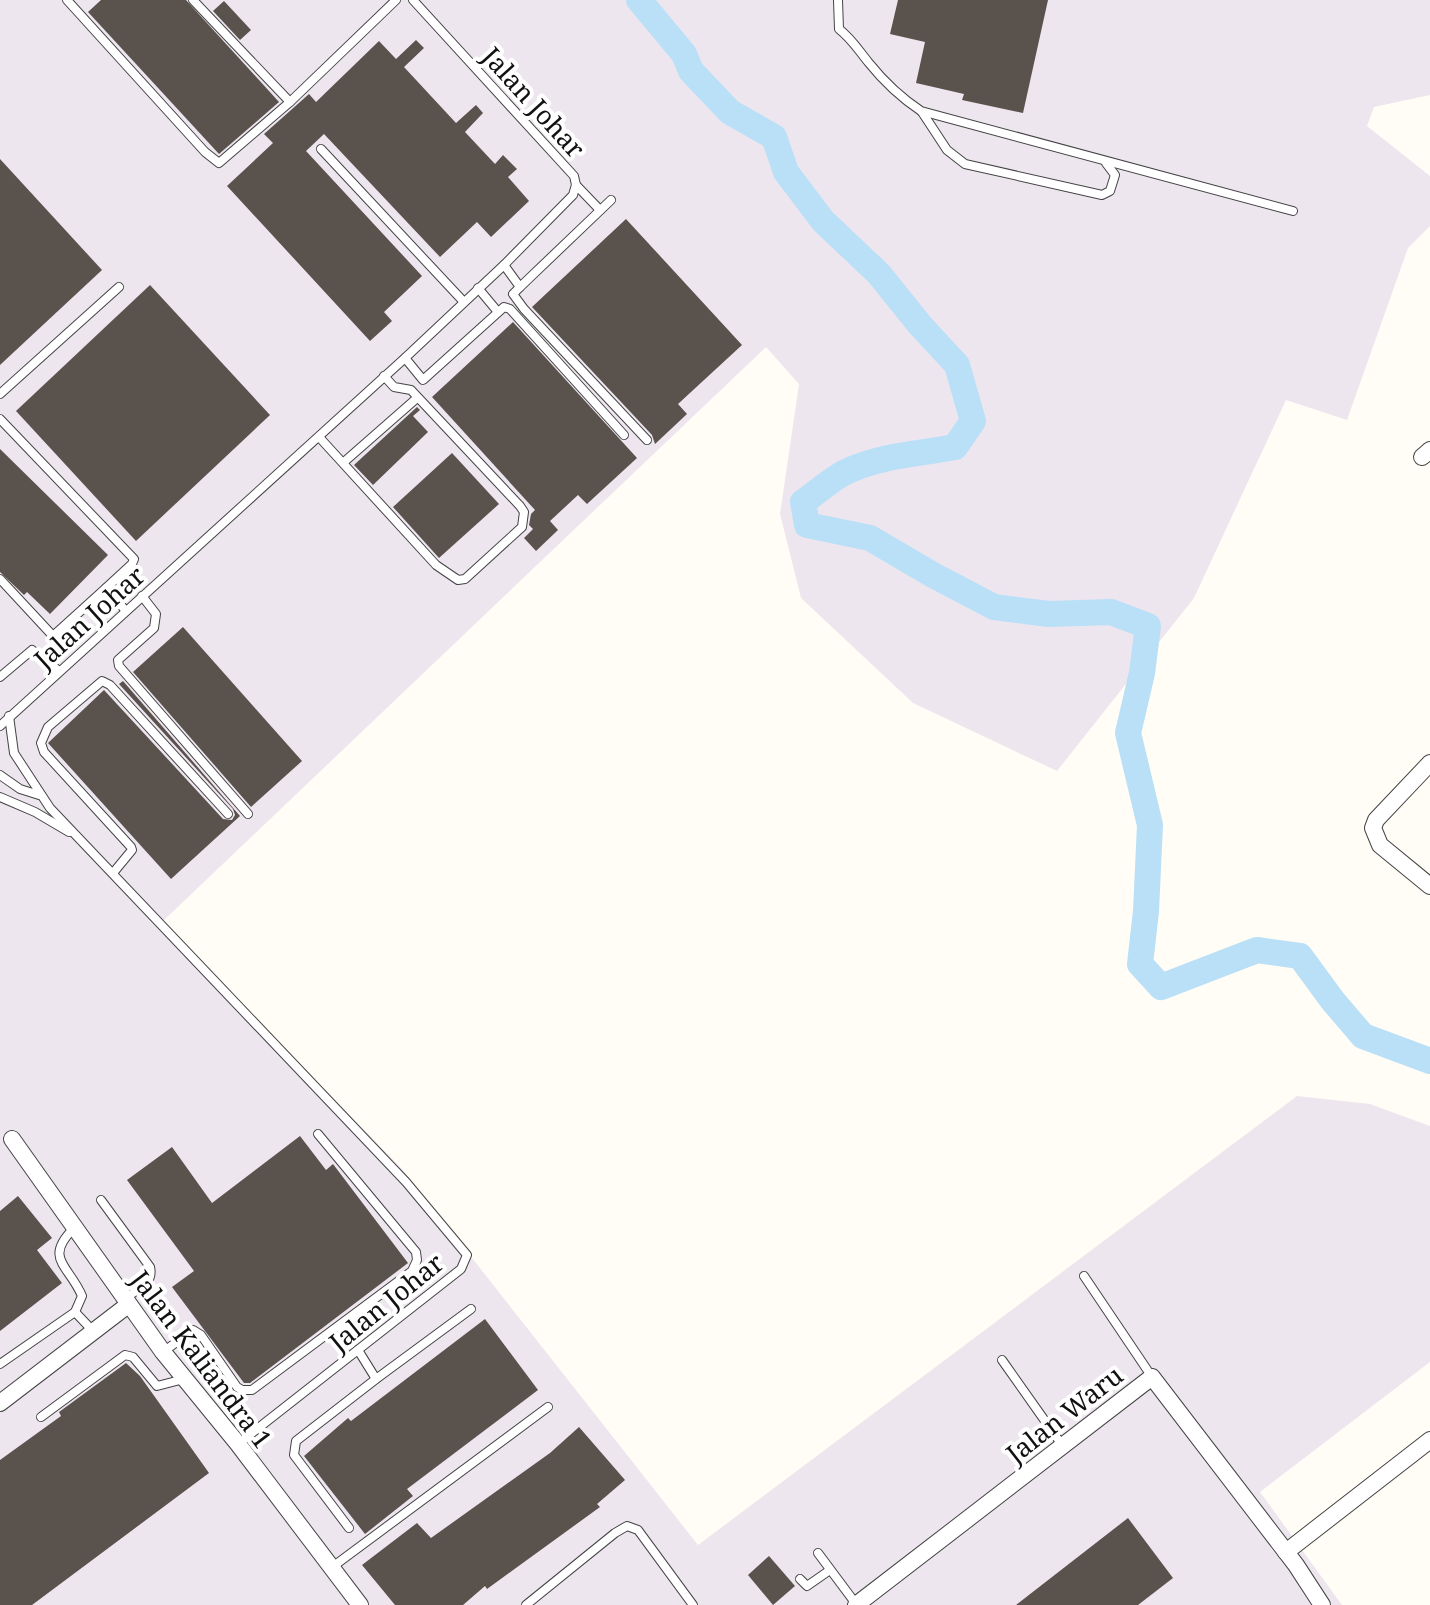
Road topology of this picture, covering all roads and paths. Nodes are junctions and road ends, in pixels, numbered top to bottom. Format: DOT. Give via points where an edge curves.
graph roads {
  1 [pos="67,0"];
  2 [pos="193,0"];
  3 [pos="396,0"];
  4 [pos="413,0"];
  5 [pos="838,0"];
  6 [pos="290,102"];
  7 [pos="921,111"];
  8 [pos="321,149"];
  9 [pos="1105,162"];
  10 [pos="576,185"];
  11 [pos="611,200"];
  12 [pos="600,210"];
  13 [pos="1293,211"];
  14 [pos="504,265"];
  15 [pos="119,287"];
  16 [pos="520,287"];
  17 [pos="478,288"];
  18 [pos="463,301"];
  19 [pos="498,312"];
  20 [pos="405,358"];
  21 [pos="384,376"];
  22 [pos="0,394"];
  23 [pos="417,398"];
  24 [pos="0,419"];
  25 [pos="624,435"];
  26 [pos="319,437"];
  27 [pos="647,440"];
  28 [pos="344,462"];
  29 [pos="0,579"];
  30 [pos="106,588"];
  31 [pos="142,596"];
  32 [pos="126,611"];
  33 [pos="59,671"];
  34 [pos="0,677"];
  35 [pos="9,716"];
  36 [pos="0,726"];
  37 [pos="1430,763"];
  38 [pos="0,775"];
  39 [pos="39,795"];
  40 [pos="0,797"];
  41 [pos="228,814"];
  42 [pos="248,814"];
  43 [pos="76,836"];
  44 [pos="113,873"];
  45 [pos="1430,886"];
  46 [pos="318,1134"];
  47 [pos="12,1139"];
  48 [pos="101,1200"];
  49 [pos="74,1228"];
  50 [pos="1084,1276"];
  51 [pos="126,1301"];
  52 [pos="471,1309"];
  53 [pos="75,1312"];
  54 [pos="93,1332"];
  55 [pos="358,1350"];
  56 [pos="163,1352"];
  57 [pos="1002,1360"];
  58 [pos="0,1364"];
  59 [pos="1152,1377"];
  60 [pos="185,1379"];
  61 [pos="376,1379"];
  62 [pos="0,1403"];
  63 [pos="548,1407"];
  64 [pos="41,1417"];
  65 [pos="1430,1440"];
  66 [pos="238,1444"];
  67 [pos="1063,1446"];
  68 [pos="349,1528"];
  69 [pos="1286,1552"];
  70 [pos="818,1553"];
  71 [pos="330,1568"];
  72 [pos="830,1570"];
  73 [pos="800,1579"];
  74 [pos="360,1605"];
  75 [pos="526,1605"];
  76 [pos="693,1605"];
  77 [pos="856,1605"];
  78 [pos="1322,1605"];
  1 -- 6 [label="lane" via="214,161 225,160"];
  2 -- 6 [label="lane"];
  3 -- 6 [label="lane"];
  4 -- 10 [label="lane, Jalan Johar" via="574,176"];
  5 -- 7 [label="lane" via="839,29 899,97"];
  7 -- 9 [label="lane"];
  7 -- 9 [label="lane" via="947,150 965,164 1102,195 1110,191 1115,175"];
  8 -- 18 [label="lane"];
  9 -- 13 [label="lane"];
  10 -- 12 [label="lane"];
  10 -- 14 [label="lane, Jalan Johar" via="573,195"];
  11 -- 12 [label="lane"];
  12 -- 16 [label="lane"];
  14 -- 16 [label="lane"];
  14 -- 17 [label="lane, Jalan Johar"];
  15 -- 22 [label="lane"];
  16 -- 27 [label="lane" via="513,294 524,309"];
  17 -- 18 [label="lane, Jalan Johar"];
  17 -- 19 [label="lane"];
  18 -- 20 [label="lane, Jalan Johar"];
  19 -- 20 [label="lane" via="423,380"];
  19 -- 25 [label="lane" via="510,309"];
  20 -- 21 [label="lane, Jalan Johar"];
  21 -- 23 [label="lane"];
  21 -- 26 [label="lane, Jalan Johar"];
  23 -- 28 [label="lane"];
  23 -- 28 [label="lane" via="524,512 522,527 465,579 436,565"];
  24 -- 30 [label="lane" via="134,559"];
  26 -- 28 [label="lane"];
  26 -- 31 [label="lane, Jalan Johar"];
  29 -- 30 [label="lane" via="53,636"];
  30 -- 32 [label="lane"];
  31 -- 32 [label="lane, Jalan Johar"];
  31 -- 42 [label="lane" via="156,614 154,628 118,660 119,666"];
  32 -- 33 [label="lane, Jalan Johar"];
  33 -- 34 [label="lane" via="32,650"];
  33 -- 35 [label="lane, Jalan Johar"];
  35 -- 36 [label="lane"];
  35 -- 39 [label="lane, Jalan Johar" via="14,753"];
  37 -- 45 [label="street" via="1373,828 1380,845"];
  38 -- 39 [label="lane"];
  39 -- 43 [label="lane, Jalan Johar"];
  40 -- 43 [label="lane"];
  41 -- 44 [label="lane" via="102,681 48,727 41,743 131,847"];
  43 -- 44 [label="lane, Jalan Johar"];
  44 -- 55 [label="lane, Jalan Johar" via="466,1250 461,1269"];
  46 -- 56 [label="lane" via="416,1252 412,1271 252,1390 237,1387 193,1330"];
  47 -- 49 [label="street, Jalan Kaliandra 1"];
  48 -- 51 [label="lane" via="150,1267 149,1282"];
  49 -- 51 [label="street, Jalan Kaliandra 1"];
  49 -- 53 [label="lane" via="58,1249 82,1296"];
  50 -- 59 [label="lane"];
  51 -- 54 [label="street"];
  51 -- 56 [label="street, Jalan Kaliandra 1"];
  52 -- 61 [label="lane"];
  53 -- 54 [label="lane"];
  53 -- 58 [label="lane"];
  54 -- 62 [label="street"];
  55 -- 61 [label="lane"];
  55 -- 66 [label="lane, Jalan Johar"];
  56 -- 60 [label="street, Jalan Kaliandra 1"];
  57 -- 67 [label="lane"];
  59 -- 67 [label="street, Jalan Waru"];
  59 -- 69 [label="street, Jalan Waru"];
  60 -- 64 [label="lane" via="157,1386 133,1357 125,1355"];
  60 -- 66 [label="street, Jalan Kaliandra 1"];
  61 -- 68 [label="lane" via="293,1448"];
  63 -- 71 [label="lane"];
  65 -- 69 [label="street"];
  66 -- 71 [label="street, Jalan Kaliandra 1"];
  67 -- 77 [label="street, Jalan Waru"];
  69 -- 78 [label="street, Jalan Waru"];
  70 -- 72 [label="lane"];
  71 -- 74 [label="street, Jalan Kaliandra 1"];
  72 -- 73 [label="lane" via="812,1585"];
  72 -- 77 [label="lane"];
  75 -- 76 [label="lane" via="627,1526 638,1530"];
}
